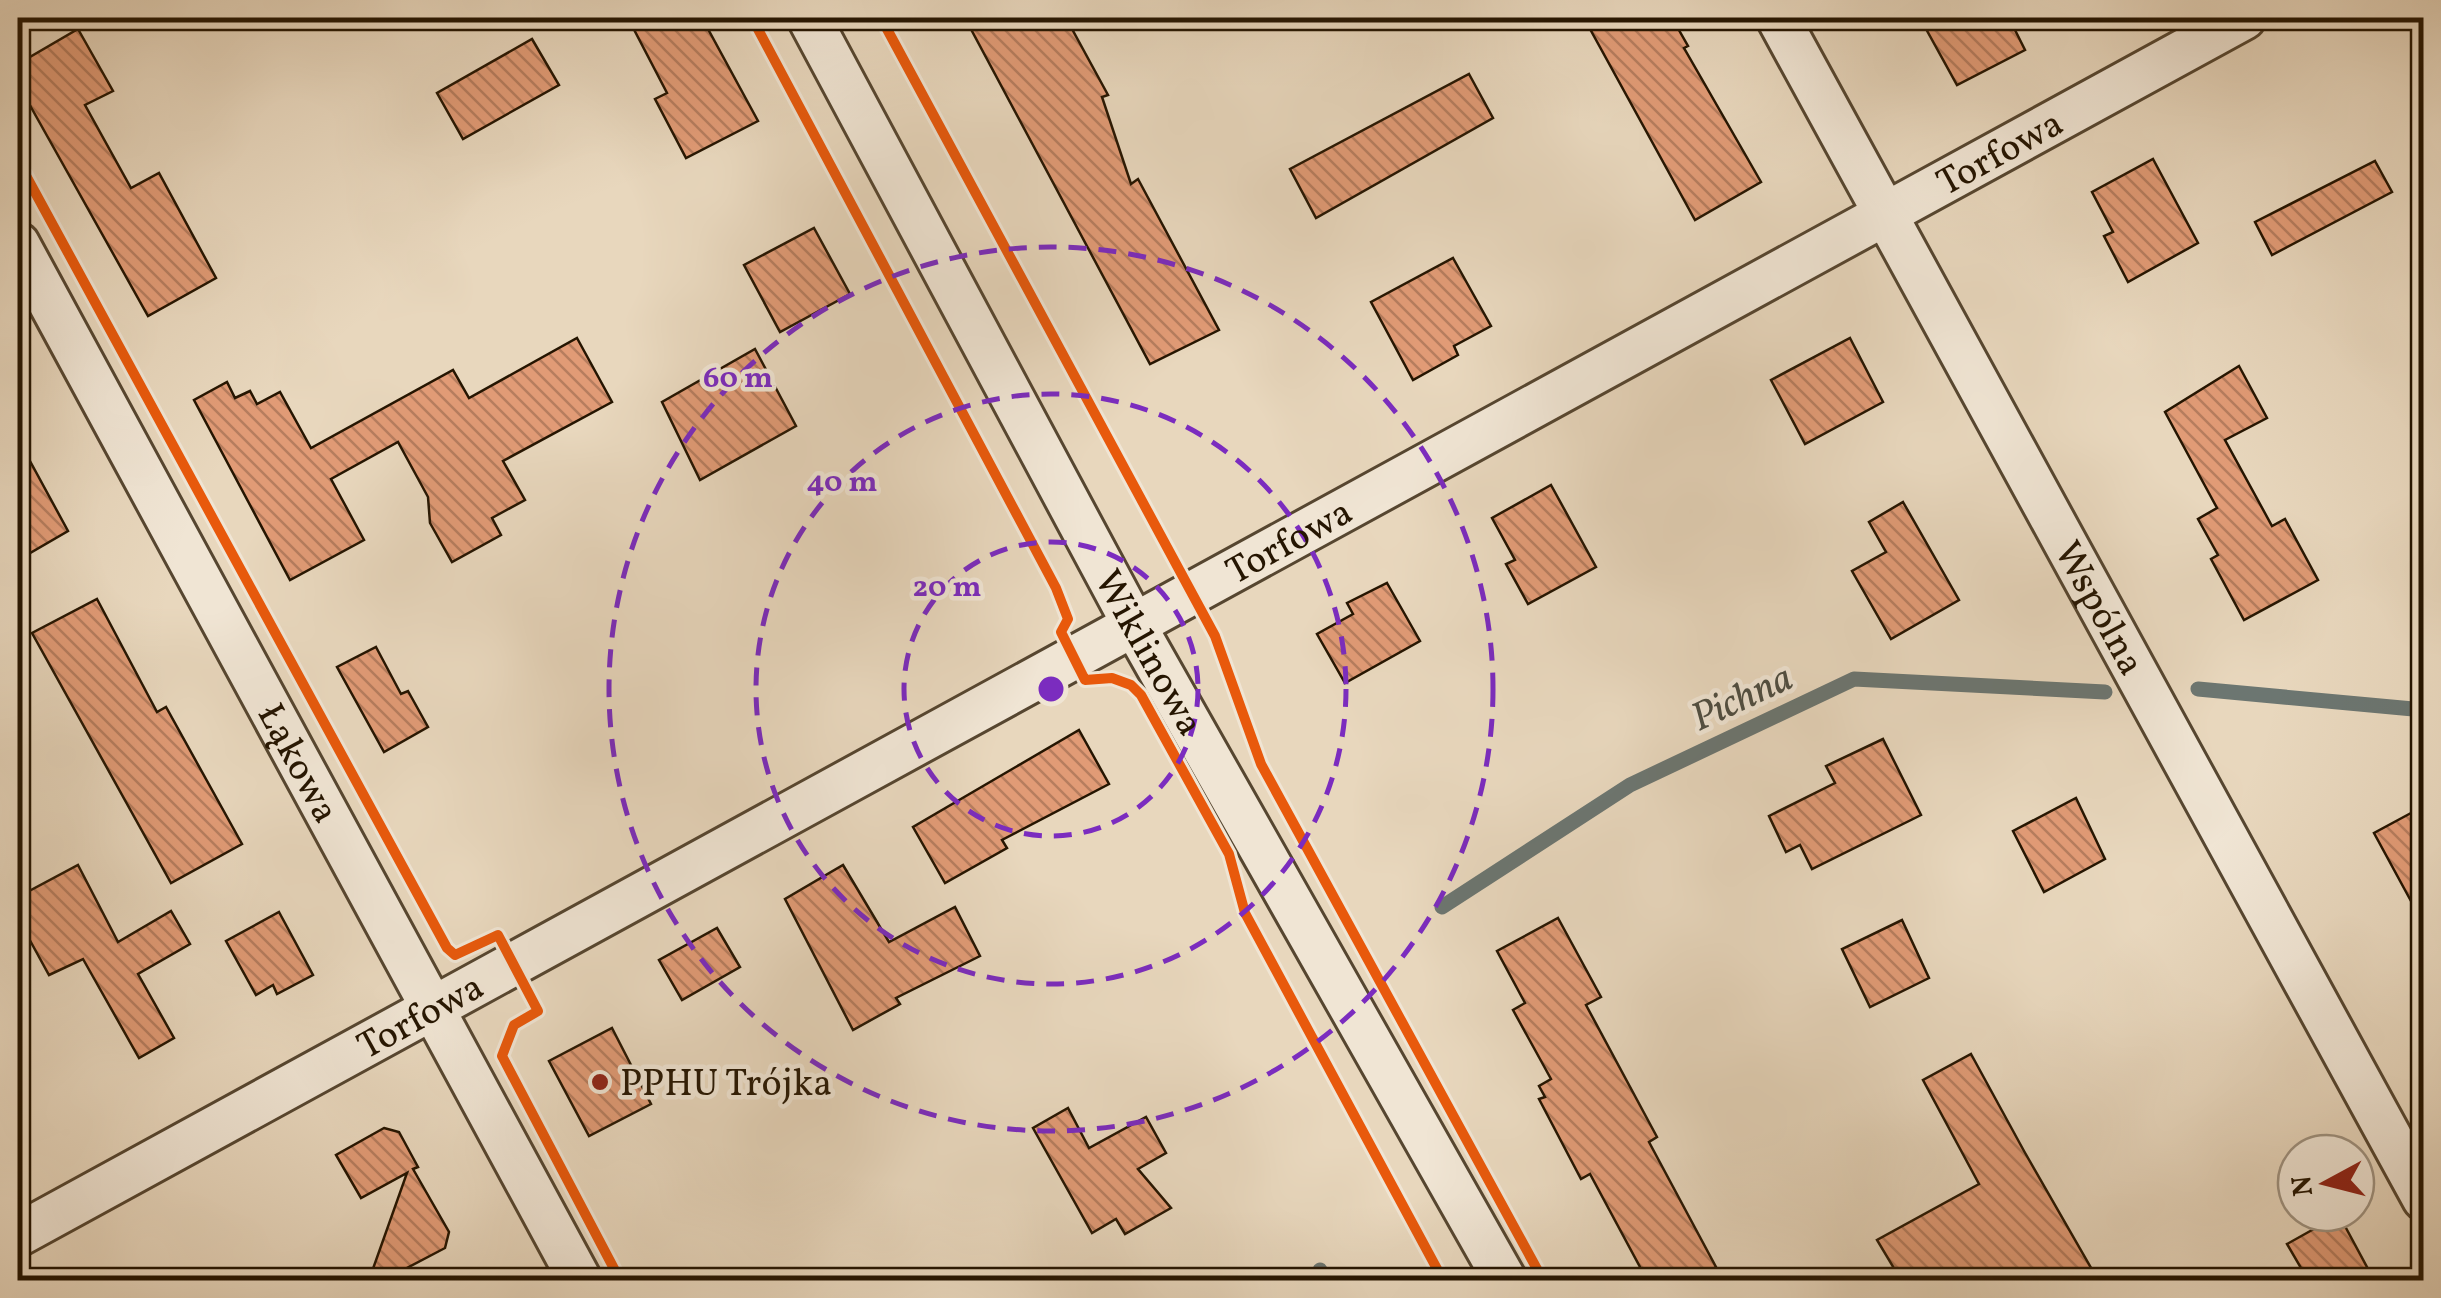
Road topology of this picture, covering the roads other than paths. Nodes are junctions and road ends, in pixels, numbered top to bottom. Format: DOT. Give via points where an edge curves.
graph roads {
  1 [pos="809,18"];
  2 [pos="1778,18"];
  3 [pos="2244,18"];
  4 [pos="1885,216"];
  5 [pos="18,244"];
  6 [pos="1133,623"];
  7 [pos="434,1012"];
  8 [pos="2424,1199"];
  9 [pos="18,1236"];
  10 [pos="580,1280"];
  11 [pos="1504,1280"];
  1 -- 6 [label="street, Wiklinowa"];
  2 -- 4 [label="street, Wspólna"];
  3 -- 4 [label="street, Torfowa"];
  4 -- 6 [label="street, Torfowa"];
  4 -- 8 [label="street, Wspólna"];
  5 -- 7 [label="street, Łąkowa"];
  6 -- 7 [label="street, Torfowa"];
  6 -- 11 [label="street, Wiklinowa"];
  7 -- 9 [label="street, Torfowa"];
  7 -- 10 [label="street, Łąkowa"];
}
